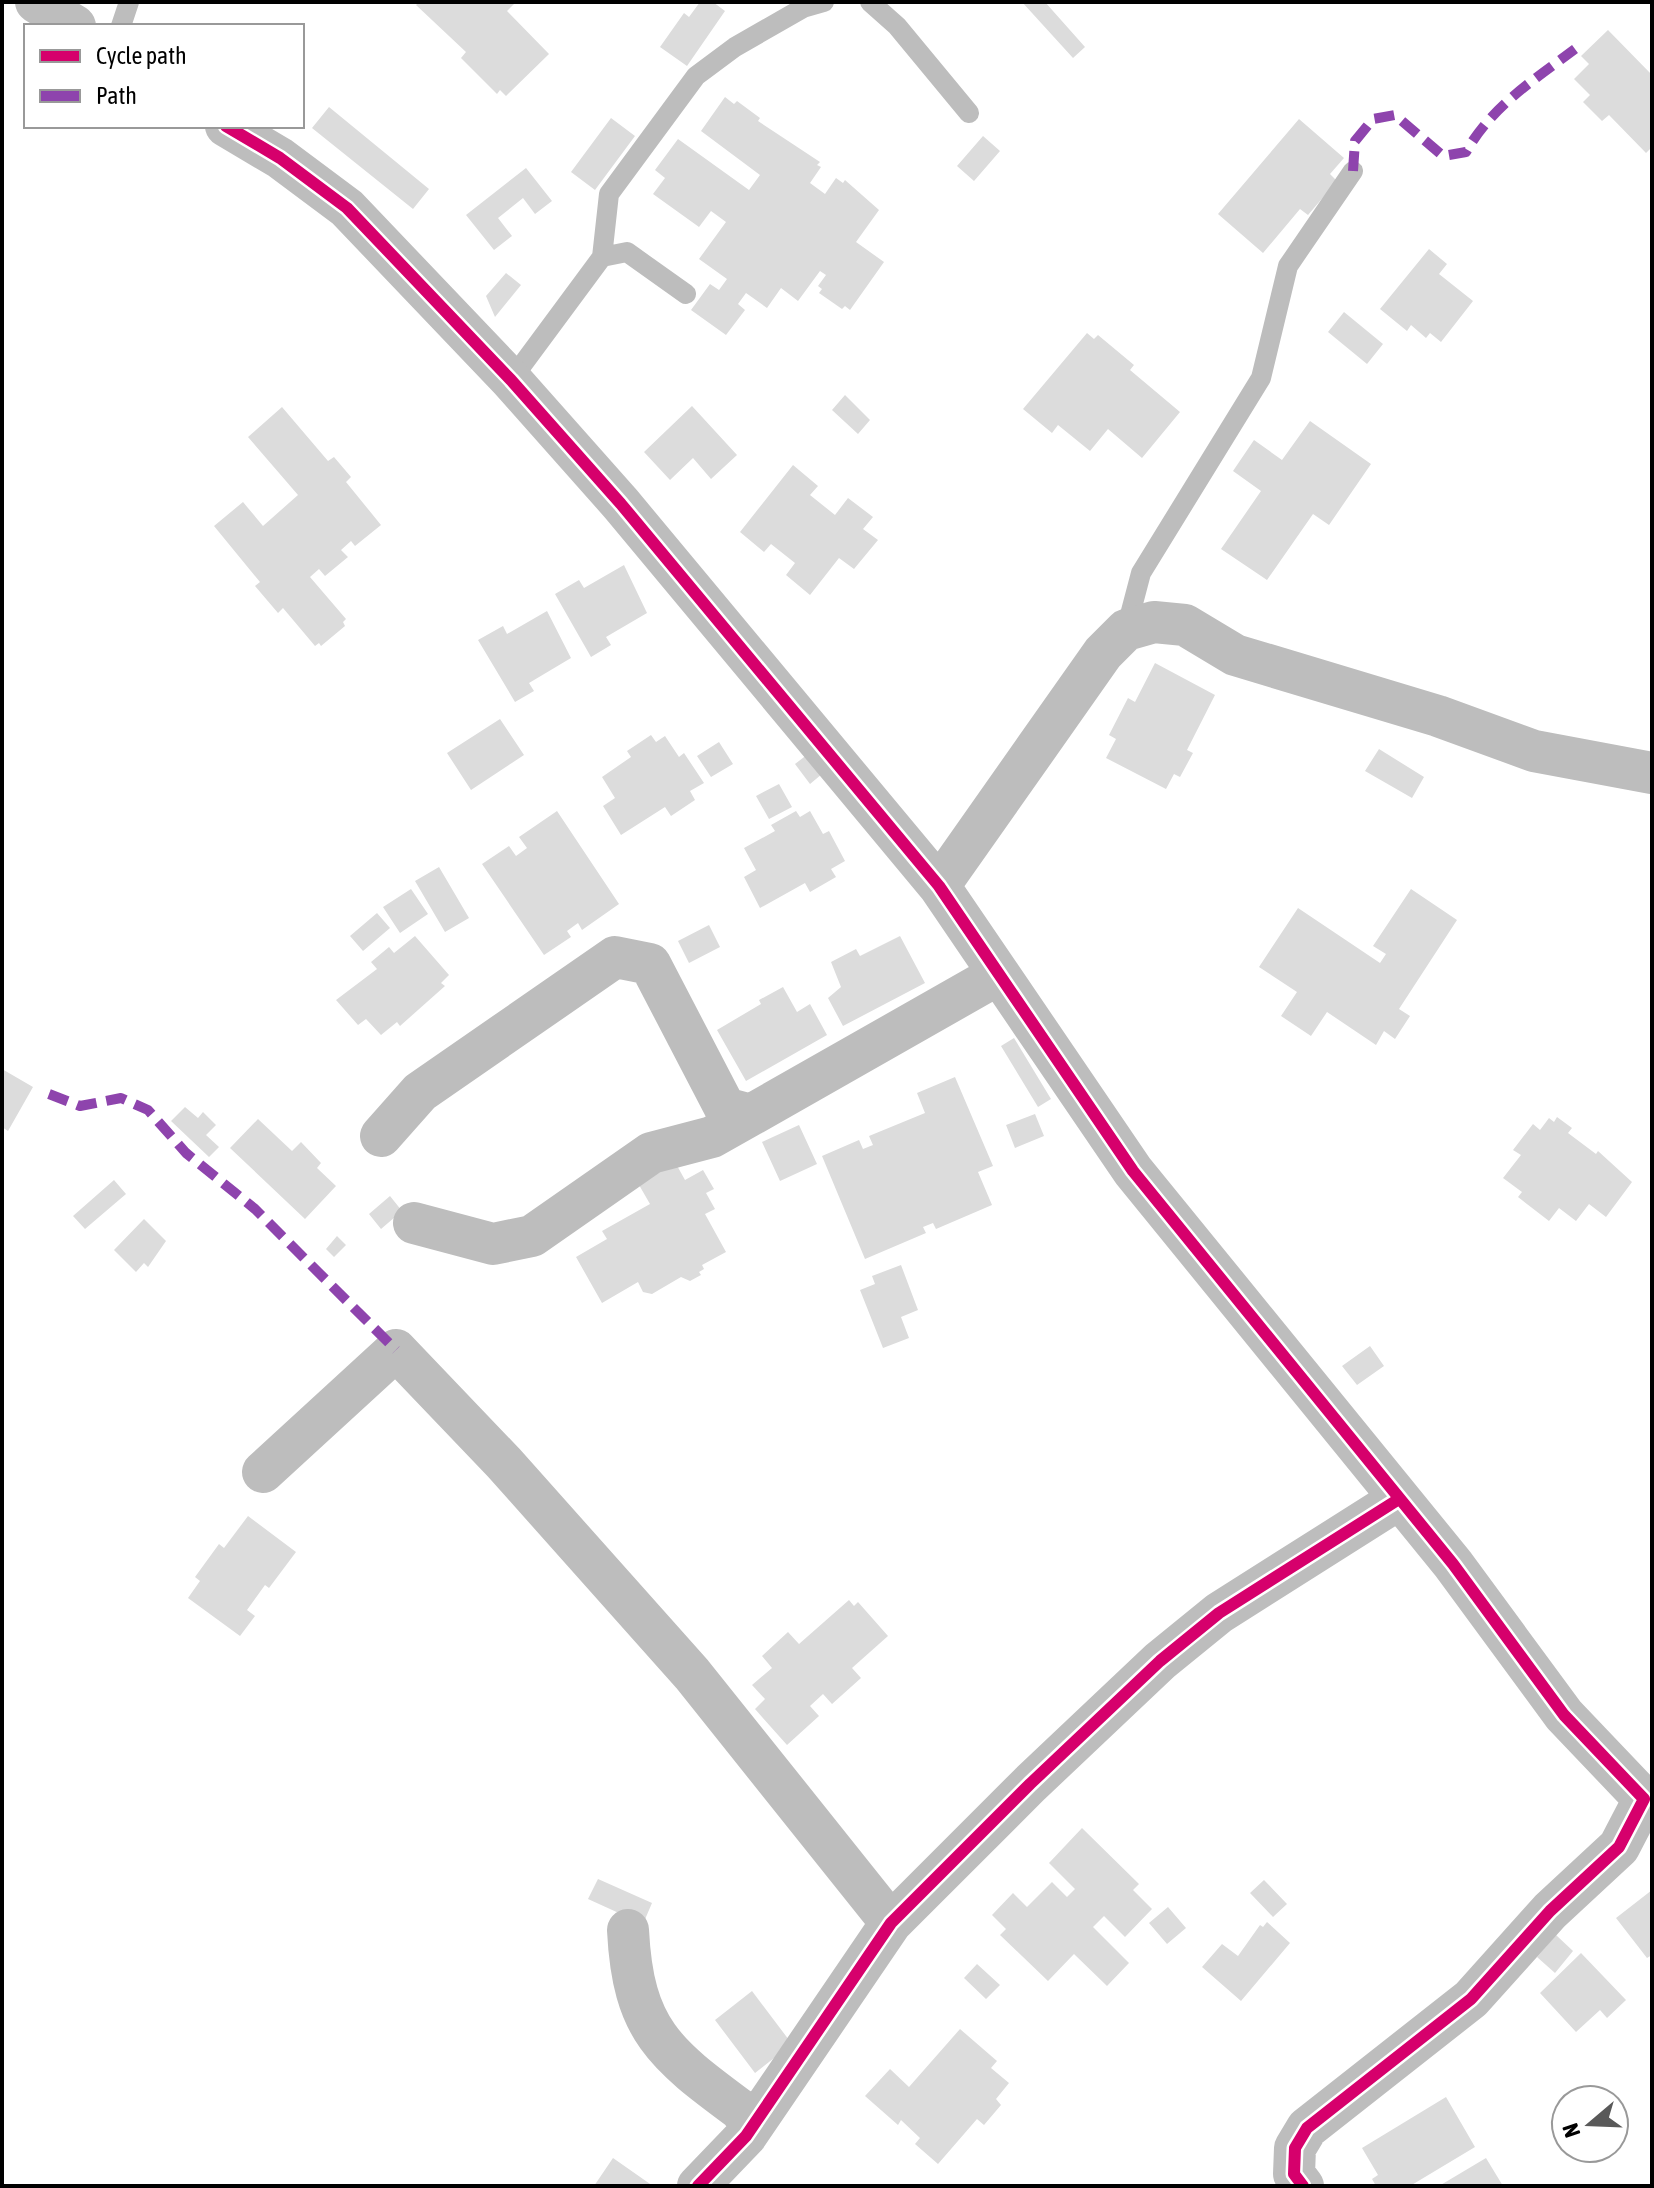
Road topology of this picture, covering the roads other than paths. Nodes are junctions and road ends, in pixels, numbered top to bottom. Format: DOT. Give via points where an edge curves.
graph roads {
  1 [pos="36,2"];
  2 [pos="129,2"];
  3 [pos="824,2"];
  4 [pos="870,2"];
  5 [pos="72,24"];
  6 [pos="122,24"];
  7 [pos="969,113"];
  8 [pos="229,128"];
  9 [pos="1353,171"];
  10 [pos="602,257"];
  11 [pos="686,294"];
  12 [pos="511,380"];
  13 [pos="1126,630"];
  14 [pos="1652,773"];
  15 [pos="939,886"];
  16 [pos="999,974"];
  17 [pos="751,1115"];
  18 [pos="381,1136"];
  19 [pos="414,1223"];
  20 [pos="263,1472"];
  21 [pos="1399,1499"];
  22 [pos="1648,1801"];
  23 [pos="891,1923"];
  24 [pos="628,1930"];
  25 [pos="746,2136"];
  26 [pos="698,2186"];
  27 [pos="1303,2186"];
  1 -- 5 [label="street"];
  2 -- 6 [label="lane"];
  3 -- 10 [label="lane" via="748,39 696,76 609,194"];
  4 -- 7 [label="lane" via="897,26"];
  8 -- 12 [label="street" via="347,208"];
  9 -- 13 [label="lane" via="1288,266 1261,378 1141,573"];
  10 -- 11 [label="lane" via="627,252"];
  10 -- 12 [label="lane"];
  12 -- 15 [label="street" via="721,622"];
  13 -- 14 [label="street" via="1154,622 1185,625 1235,655 1534,751"];
  13 -- 15 [label="street" via="1103,653"];
  15 -- 16 [label="street"];
  16 -- 17 [label="street"];
  16 -- 21 [label="street" via="1133,1171"];
  17 -- 18 [label="street" via="725,1108 650,964 615,957 420,1092"];
  17 -- 19 [label="street" via="712,1137 651,1153 532,1236 493,1244"];
  20 -- 23 [label="street" via="396,1350 692,1674"];
  21 -- 22 [label="street" via="1564,1715"];
  21 -- 23 [label="street" via="1219,1613 1160,1661"];
  22 -- 27 [label="street" via="1619,1847 1550,1911 1471,1999 1307,2128 1295,2148 1294,2174"];
  23 -- 25 [label="street"];
  24 -- 25 [label="street" via="630,1977 654,2033 672,2057 742,2111 748,2123"];
  25 -- 26 [label="street"];
}
